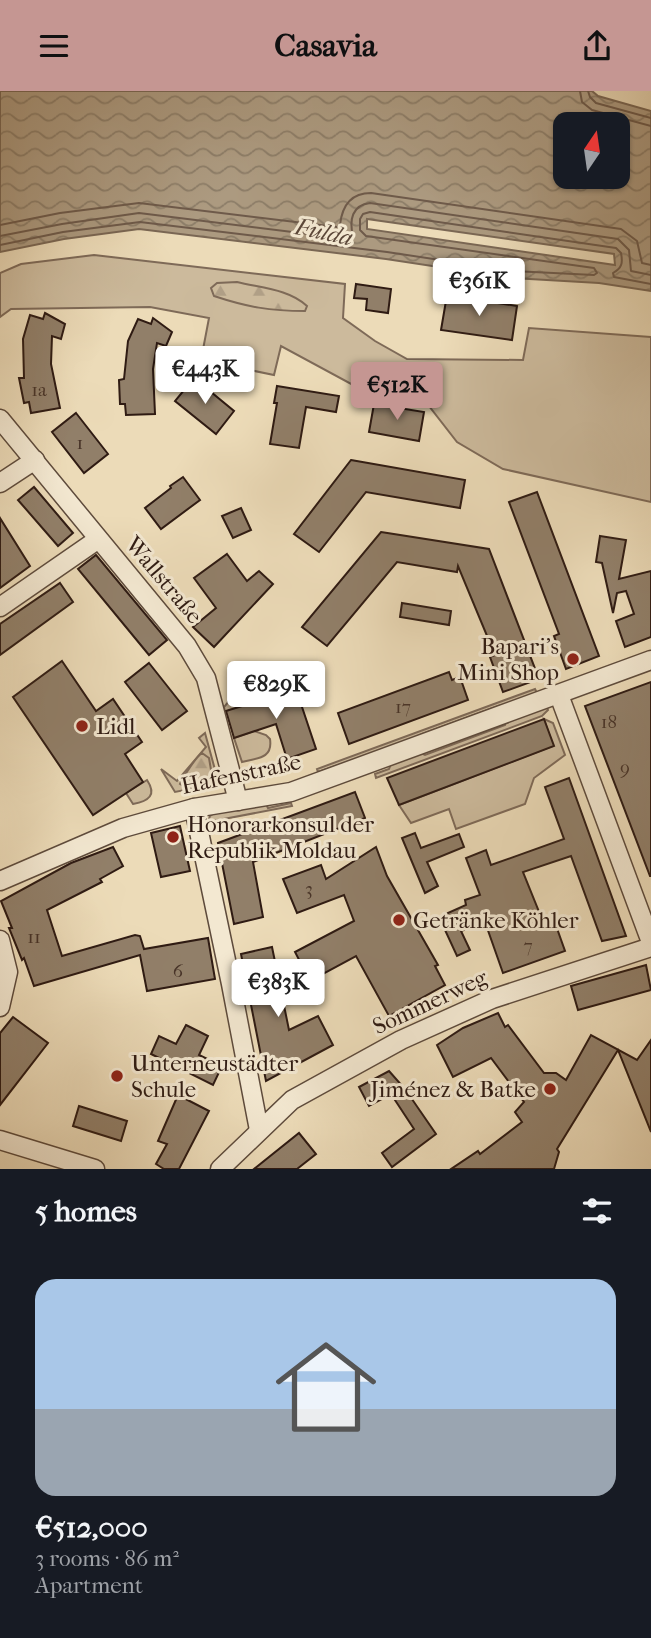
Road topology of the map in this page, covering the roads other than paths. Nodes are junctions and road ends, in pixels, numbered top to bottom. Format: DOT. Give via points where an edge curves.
graph roads {
  1 [pos="0,419"];
  2 [pos="36,460"];
  3 [pos="0,483"];
  4 [pos="97,540"];
  5 [pos="0,607"];
  6 [pos="651,660"];
  7 [pos="559,695"];
  8 [pos="239,801"];
  9 [pos="194,808"];
  10 [pos="0,881"];
  11 [pos="0,940"];
  12 [pos="651,945"];
  13 [pos="0,1007"];
  14 [pos="259,1130"];
  15 [pos="0,1140"];
  16 [pos="94,1169"];
  17 [pos="220,1169"];
  1 -- 2 [label="street, Wallstraße"];
  2 -- 3 [label="street"];
  2 -- 4 [label="street, Wallstraße"];
  4 -- 5 [label="street"];
  4 -- 8 [label="street, Wallstraße" via="187,646 206,678"];
  6 -- 7 [label="street, Hafenstraße"];
  7 -- 8 [label="street, Hafenstraße" via="291,792"];
  7 -- 12 [label="street"];
  8 -- 9 [label="street, Hafenstraße"];
  9 -- 10 [label="street, Hafenstraße" via="123,828"];
  9 -- 14 [label="street"];
  11 -- 13 [label="street" via="8,972"];
  12 -- 14 [label="street, Sommerweg" via="492,999 401,1040 292,1100"];
  14 -- 17 [label="street, Sommerweg"];
  15 -- 16 [label="street"];
}
